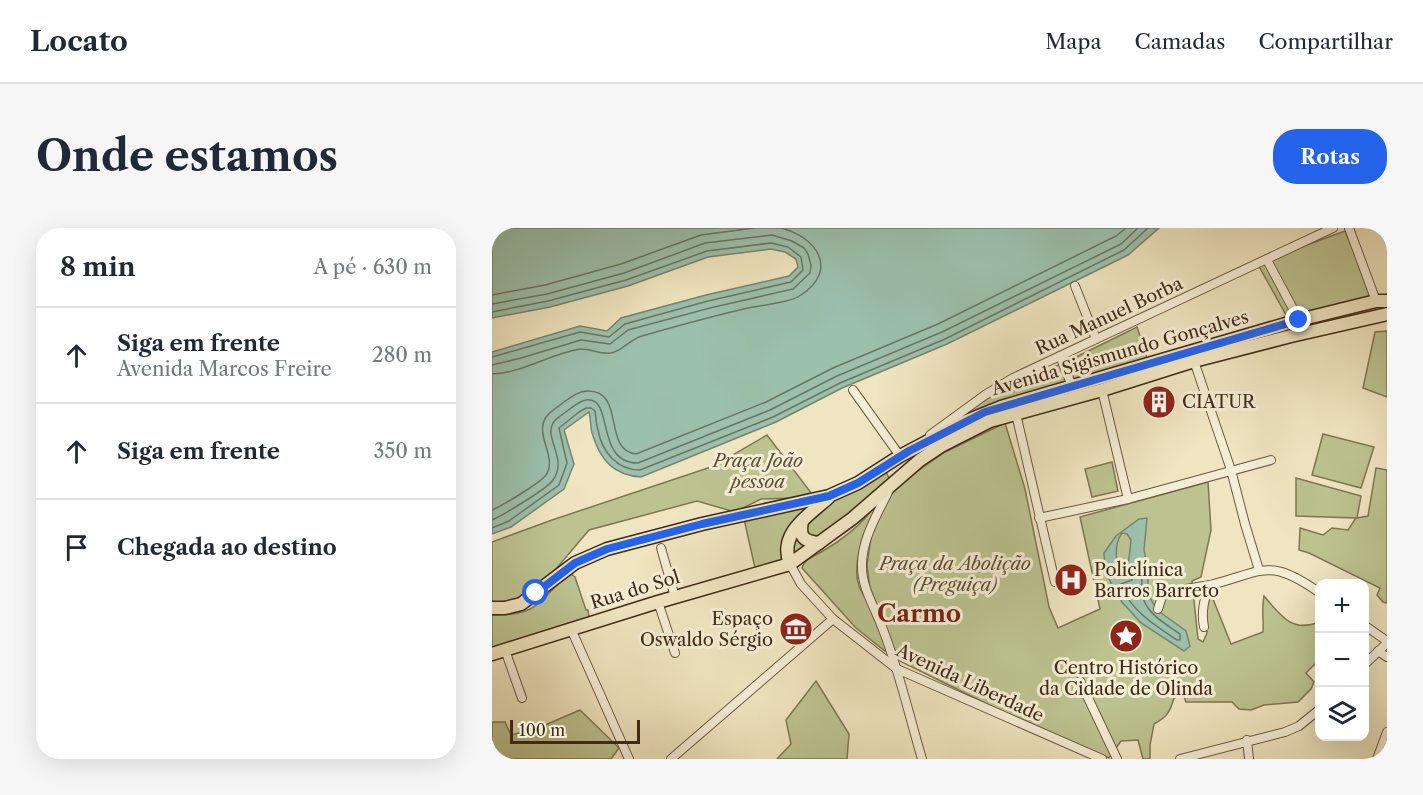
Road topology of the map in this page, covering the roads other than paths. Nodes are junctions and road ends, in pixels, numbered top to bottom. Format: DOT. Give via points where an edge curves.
graph roads {
  1 [pos="1333,228"];
  2 [pos="1349,228"];
  3 [pos="1267,260"];
  4 [pos="1075,286"];
  5 [pos="1381,301"];
  6 [pos="1387,314"];
  7 [pos="1299,320"];
  8 [pos="1292,336"];
  9 [pos="1096,339"];
  10 [pos="1060,356"];
  11 [pos="1194,361"];
  12 [pos="1071,386"];
  13 [pos="853,390"];
  14 [pos="1102,390"];
  15 [pos="1016,414"];
  16 [pos="905,454"];
  17 [pos="1271,460"];
  18 [pos="1231,470"];
  19 [pos="876,471"];
  20 [pos="890,485"];
  21 [pos="829,496"];
  22 [pos="1128,499"];
  23 [pos="1040,518"];
  24 [pos="802,521"];
  25 [pos="819,543"];
  26 [pos="661,548"];
  27 [pos="790,564"];
  28 [pos="1259,570"];
  29 [pos="1055,582"];
  30 [pos="1210,585"];
  31 [pos="1315,589"];
  32 [pos="675,597"];
  33 [pos="658,602"];
  34 [pos="492,608"];
  35 [pos="1158,609"];
  36 [pos="833,619"];
  37 [pos="1204,627"];
  38 [pos="1369,628"];
  39 [pos="571,629"];
  40 [pos="1387,642"];
  41 [pos="505,650"];
  42 [pos="1378,651"];
  43 [pos="675,653"];
  44 [pos="492,654"];
  45 [pos="1387,657"];
  46 [pos="1369,660"];
  47 [pos="897,669"];
  48 [pos="1080,681"];
  49 [pos="522,698"];
  50 [pos="1315,713"];
  51 [pos="1387,732"];
  52 [pos="1247,740"];
  53 [pos="629,759"];
  54 [pos="671,759"];
  55 [pos="922,759"];
  56 [pos="1102,759"];
  57 [pos="1117,759"];
  58 [pos="1180,759"];
  59 [pos="1249,759"];
  60 [pos="1377,759"];
  1 -- 3 [label="street, Rua Manuel Borba"];
  2 -- 5 [label="street"];
  3 -- 7 [label="street"];
  3 -- 9 [label="street, Rua Manuel Borba"];
  4 -- 9 [label="street"];
  5 -- 7 [label="main road, Avenida Sigismundo Gonçalves"];
  6 -- 8 [label="main road, Avenida Sigismundo Gonçalves"];
  7 -- 8 [label="street" via="1291,330"];
  7 -- 12 [label="main road, Avenida Sigismundo Gonçalves"];
  8 -- 11 [label="main road, Avenida Sigismundo Gonçalves"];
  9 -- 10 [label="street, Rua Manuel Borba"];
  10 -- 12 [label="street"];
  10 -- 16 [label="street, Rua Manuel Borba" via="986,395"];
  11 -- 14 [label="main road, Avenida Sigismundo Gonçalves"];
  11 -- 18 [label="street"];
  12 -- 16 [label="main road, Avenida Sigismundo Gonçalves" via="985,412"];
  13 -- 16 [label="street"];
  14 -- 15 [label="main road, Avenida Sigismundo Gonçalves"];
  14 -- 22 [label="street"];
  15 -- 20 [label="main road, Avenida Sigismundo Gonçalves" via="990,421 941,446"];
  15 -- 23 [label="street"];
  16 -- 19 [label="main road, Avenida Sigismundo Gonçalves"];
  17 -- 18 [label="street"];
  18 -- 22 [label="street"];
  18 -- 28 [label="street"];
  19 -- 20 [label="main road" via="888,478"];
  19 -- 21 [label="main road, Avenida Sigismundo Gonçalves"];
  20 -- 25 [label="main road, Avenida Sigismundo Gonçalves"];
  20 -- 47 [label="street" via="869,533 861,568"];
  21 -- 24 [label="main road"];
  21 -- 34 [label="main road" via="601,551 575,563 521,604"];
  22 -- 23 [label="street"];
  23 -- 29 [label="street"];
  24 -- 25 [label="main road" via="801,537"];
  24 -- 27 [label="main road" via="789,538"];
  25 -- 27 [label="main road, Avenida Sigismundo Gonçalves"];
  26 -- 32 [label="street"];
  27 -- 32 [label="main road, Rua do Sol"];
  27 -- 36 [label="street, Avenida Liberdade" via="801,584"];
  28 -- 30 [label="street"];
  28 -- 31 [label="street" via="1286,572"];
  30 -- 35 [label="street" via="1163,593"];
  30 -- 37 [label="street" via="1203,603"];
  32 -- 33 [label="main road, Rua do Sol"];
  33 -- 39 [label="main road, Rua do Sol"];
  33 -- 43 [label="street"];
  36 -- 47 [label="street, Avenida Liberdade"];
  36 -- 54 [label="street"];
  38 -- 40 [label="street"];
  39 -- 41 [label="main road, Rua do Sol"];
  39 -- 53 [label="street"];
  40 -- 42 [label="street"];
  41 -- 44 [label="main road, Rua do Sol"];
  41 -- 49 [label="street"];
  42 -- 45 [label="street"];
  42 -- 46 [label="street"];
  47 -- 55 [label="street"];
  47 -- 56 [label="street, Avenida Liberdade"];
  48 -- 57 [label="street"];
  50 -- 52 [label="street" via="1299,726"];
  51 -- 60 [label="street"];
  52 -- 58 [label="street"];
  52 -- 59 [label="street"];
}
